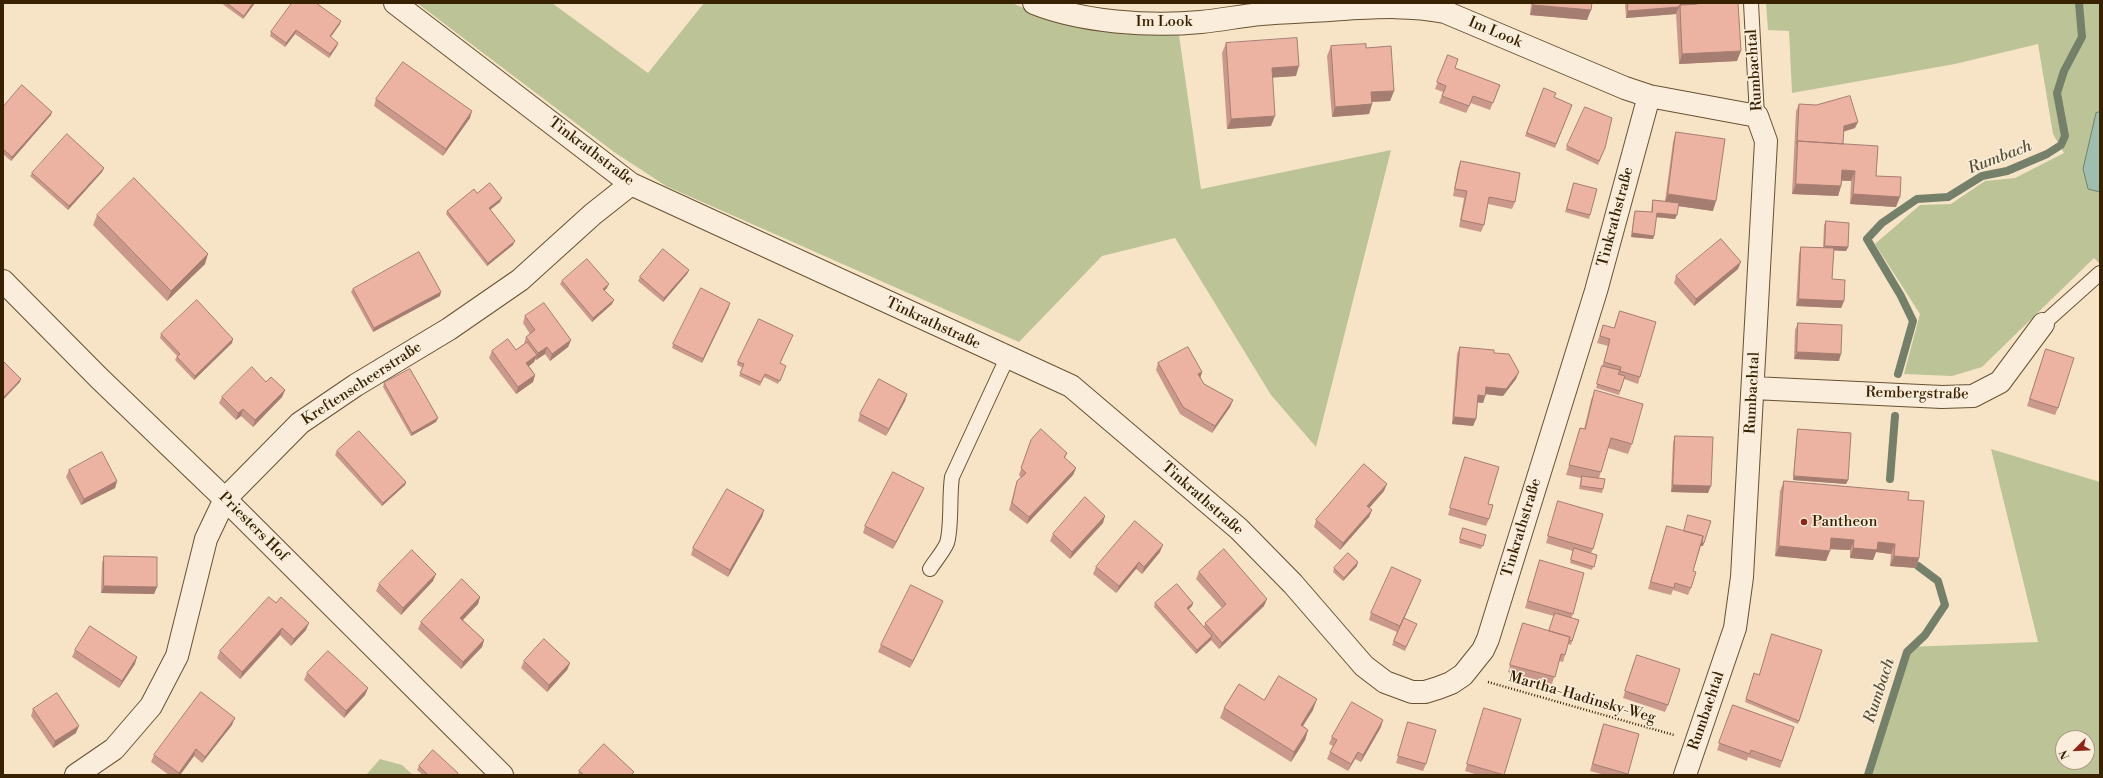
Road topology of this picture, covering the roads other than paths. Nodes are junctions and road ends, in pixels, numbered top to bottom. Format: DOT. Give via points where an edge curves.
graph roads {
  1 [pos="395,3"];
  2 [pos="1034,3"];
  3 [pos="1751,3"];
  4 [pos="1650,96"];
  5 [pos="1757,116"];
  6 [pos="631,184"];
  7 [pos="2100,273"];
  8 [pos="3,280"];
  9 [pos="2043,324"];
  10 [pos="1007,358"];
  11 [pos="1753,388"];
  12 [pos="225,499"];
  13 [pos="930,569"];
  14 [pos="76,775"];
  15 [pos="502,775"];
  16 [pos="1685,775"];
  1 -- 6 [label="street, Tinkrathstraße"];
  2 -- 4 [label="street, Im Look" via="1076,16 1110,21 1173,23 1261,14 1420,7 1445,12 1625,88"];
  3 -- 5 [label="lane, Rumbachtal"];
  4 -- 5 [label="street, Im Look"];
  4 -- 10 [label="street, Tinkrathstraße" via="1596,291 1488,639 1484,650 1463,675 1451,683 1425,692 1412,692 1372,674 1239,529 1072,386"];
  5 -- 11 [label="street, Rumbachtal" via="1766,141"];
  6 -- 10 [label="street, Tinkrathstraße"];
  6 -- 12 [label="street, Kreftenscheerstraße" via="593,214 520,280 449,329 356,385 300,423"];
  7 -- 9 [label="lane, Rembergstraße"];
  8 -- 12 [label="street, Priesters Hof" via="99,378"];
  9 -- 11 [label="street, Rembergstraße" via="2000,382 1973,396 1942,397"];
  10 -- 13 [label="lane" via="952,478 950,528 946,543"];
  11 -- 16 [label="street, Rumbachtal" via="1742,577 1735,628"];
  12 -- 14 [label="street, Kreftenscheerstraße" via="206,539 177,656 151,706 114,748"];
  12 -- 15 [label="street, Priesters Hof"];
}
